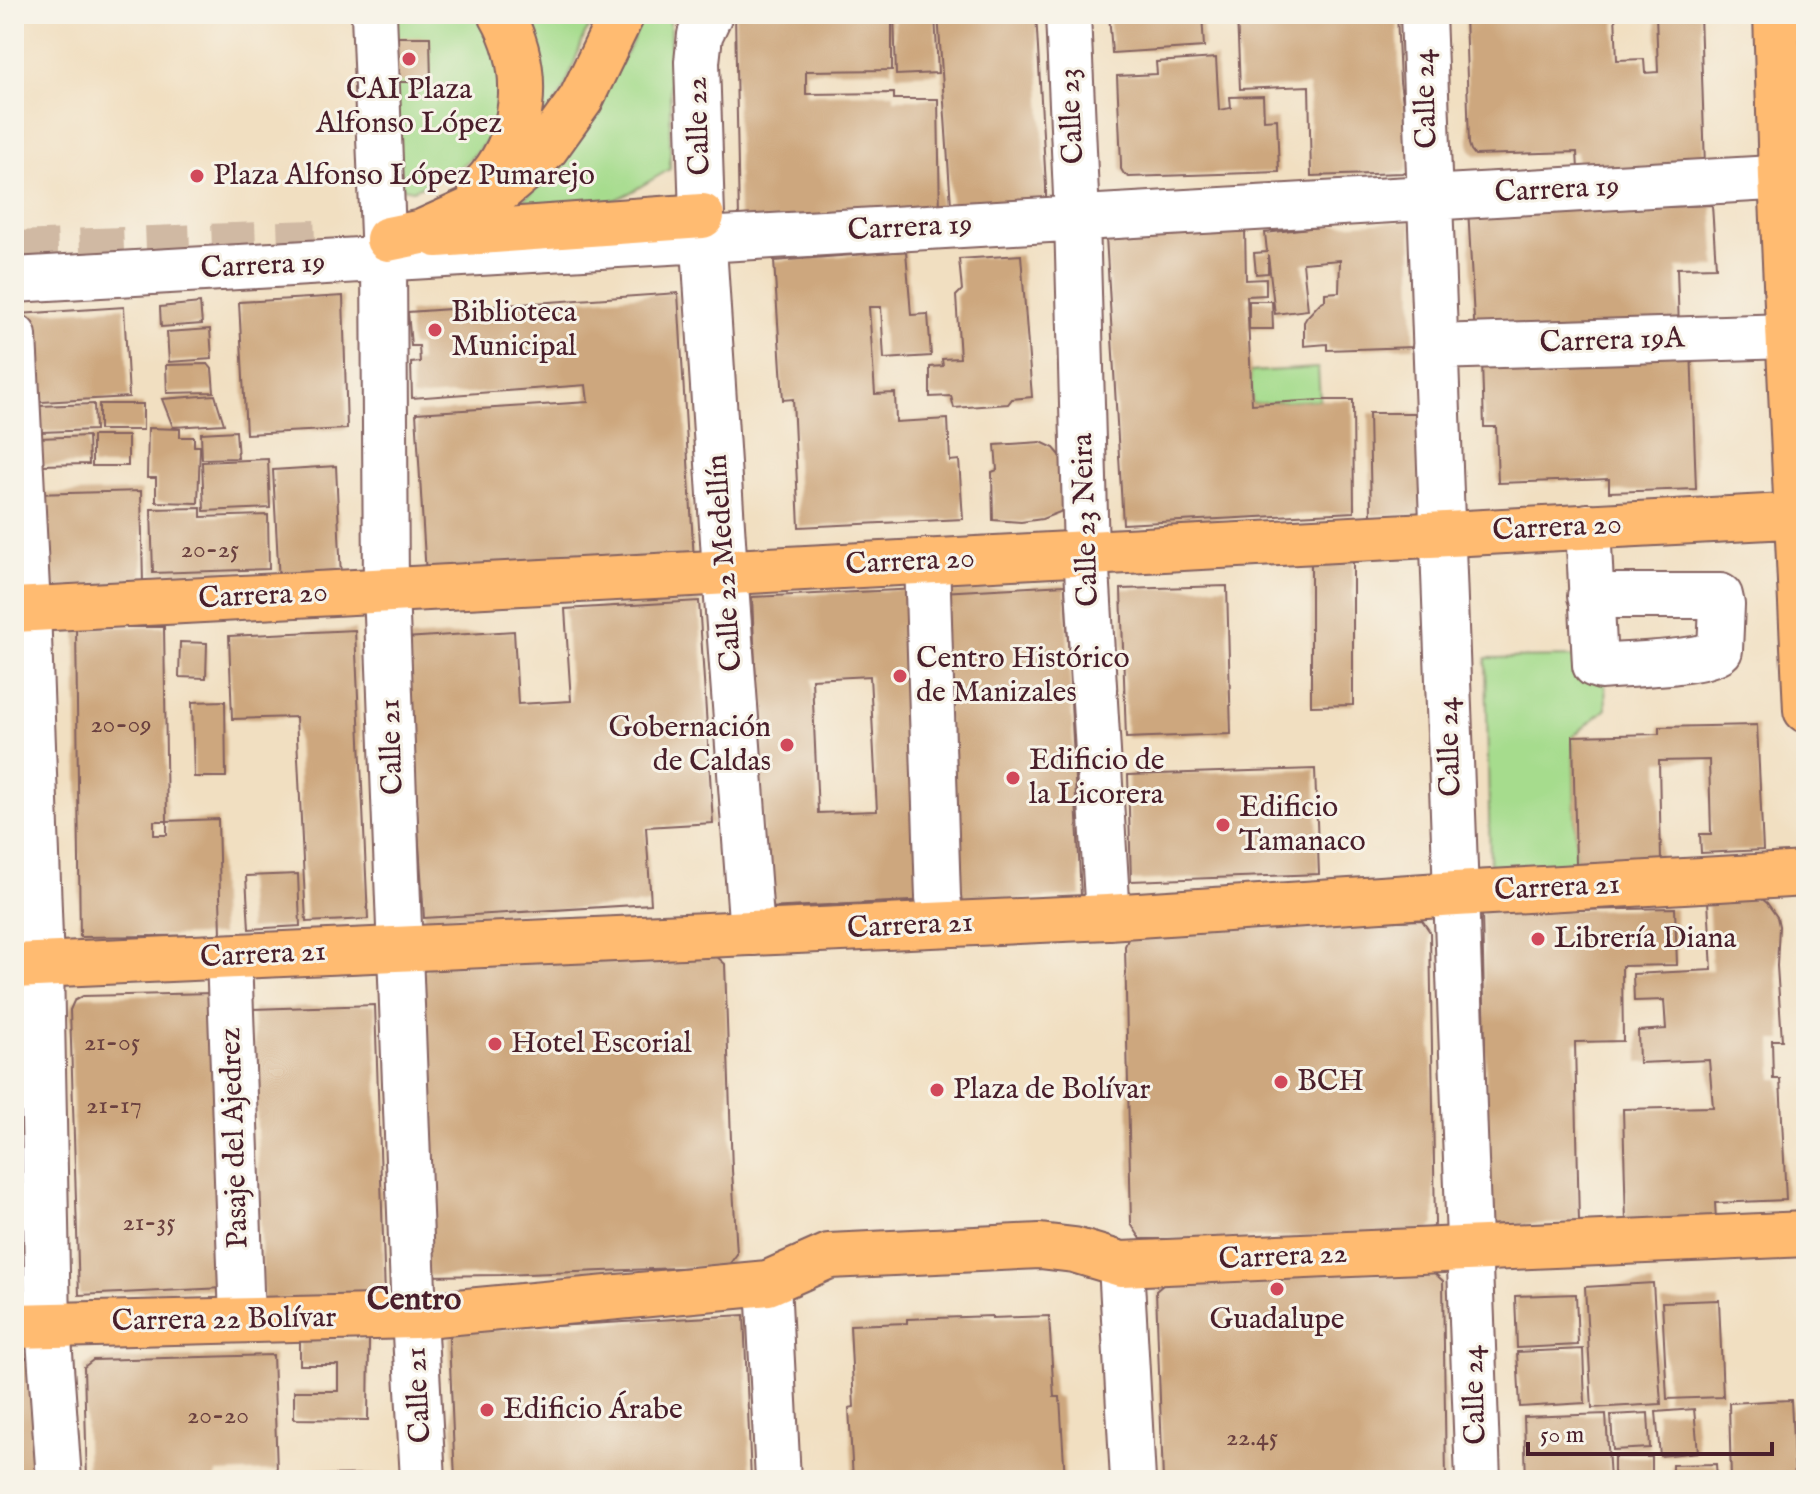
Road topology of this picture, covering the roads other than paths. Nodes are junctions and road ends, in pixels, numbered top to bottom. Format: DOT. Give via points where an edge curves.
graph roads {
  1 [pos="374,14"];
  2 [pos="501,14"];
  3 [pos="622,14"];
  4 [pos="710,14"];
  5 [pos="1068,14"];
  6 [pos="1423,14"];
  7 [pos="1776,14"];
  8 [pos="1794,177"];
  9 [pos="1430,198"];
  10 [pos="1077,218"];
  11 [pos="443,221"];
  12 [pos="704,228"];
  13 [pos="390,245"];
  14 [pos="14,280"];
  15 [pos="14,336"];
  16 [pos="1788,336"];
  17 [pos="1435,347"];
  18 [pos="1801,515"];
  19 [pos="1588,526"];
  20 [pos="1442,534"];
  21 [pos="1086,553"];
  22 [pos="927,561"];
  23 [pos="725,572"];
  24 [pos="386,590"];
  25 [pos="1590,596"];
  26 [pos="21,609"];
  27 [pos="1806,710"];
  28 [pos="1806,874"];
  29 [pos="1456,894"];
  30 [pos="1108,917"];
  31 [pos="942,924"];
  32 [pos="752,933"];
  33 [pos="400,949"];
  34 [pos="229,957"];
  35 [pos="28,966"];
  36 [pos="1806,1234"];
  37 [pos="1469,1248"];
  38 [pos="1121,1264"];
  39 [pos="768,1283"];
  40 [pos="414,1316"];
  41 [pos="242,1319"];
  42 [pos="31,1325"];
  43 [pos="59,1480"];
  44 [pos="423,1480"];
  45 [pos="778,1480"];
  46 [pos="1133,1480"];
  47 [pos="1478,1480"];
  1 -- 13 [label="street, Calle 21"];
  2 -- 11 [label="main road" via="520,67 518,121 496,170"];
  3 -- 11 [label="main road" via="581,99 546,148 488,199"];
  4 -- 12 [label="street, Calle 22" via="700,35 697,62"];
  5 -- 10 [label="street, Calle 23"];
  6 -- 9 [label="street, Calle 24"];
  7 -- 8 [label="main road"];
  8 -- 9 [label="street, Carrera 19"];
  8 -- 16 [label="main road"];
  9 -- 10 [label="street, Carrera 19"];
  9 -- 17 [label="street, Calle 24"];
  10 -- 12 [label="street, Carrera 19"];
  10 -- 21 [label="street, Calle 23 Neira"];
  11 -- 13 [label="main road"];
  12 -- 13 [label="main road"];
  12 -- 23 [label="street, Calle 22 Medellín"];
  13 -- 14 [label="street, Carrera 19"];
  13 -- 24 [label="street, Calle 21"];
  15 -- 26 [label="street"];
  16 -- 17 [label="street, Carrera 19A"];
  16 -- 18 [label="main road"];
  17 -- 20 [label="street, Calle 24"];
  18 -- 19 [label="main road, Carrera 20"];
  18 -- 27 [label="main road"];
  19 -- 20 [label="main road, Carrera 20"];
  19 -- 25 [label="street"];
  20 -- 21 [label="main road, Carrera 20"];
  20 -- 29 [label="street, Calle 24"];
  21 -- 22 [label="main road, Carrera 20"];
  21 -- 30 [label="street, Calle 23 Neira"];
  22 -- 23 [label="main road, Carrera 20"];
  22 -- 31 [label="street"];
  23 -- 24 [label="main road, Carrera 20"];
  23 -- 32 [label="street, Calle 22 Medellín"];
  24 -- 26 [label="main road, Carrera 20"];
  24 -- 33 [label="street, Calle 21"];
  26 -- 35 [label="street"];
  28 -- 29 [label="main road, Carrera 21"];
  29 -- 30 [label="main road, Carrera 21"];
  29 -- 37 [label="street, Calle 24"];
  30 -- 31 [label="main road, Carrera 21"];
  31 -- 32 [label="main road, Carrera 21"];
  32 -- 33 [label="main road, Carrera 21"];
  33 -- 34 [label="main road, Carrera 21"];
  33 -- 40 [label="street, Calle 21"];
  34 -- 35 [label="main road, Carrera 21"];
  34 -- 41 [label="street, Pasaje del Ajedrez"];
  35 -- 42 [label="street"];
  36 -- 37 [label="main road, Carrera 22"];
  37 -- 38 [label="main road, Carrera 22"];
  37 -- 47 [label="street, Calle 24"];
  38 -- 39 [label="main road, Carrera 22" via="1040,1246 829,1256"];
  38 -- 46 [label="street"];
  39 -- 40 [label="main road, Carrera 22 Bolívar"];
  39 -- 45 [label="street"];
  40 -- 41 [label="main road, Carrera 22 Bolívar"];
  40 -- 44 [label="street, Calle 21"];
  41 -- 42 [label="main road, Carrera 22 Bolívar"];
  42 -- 43 [label="street"];
}
